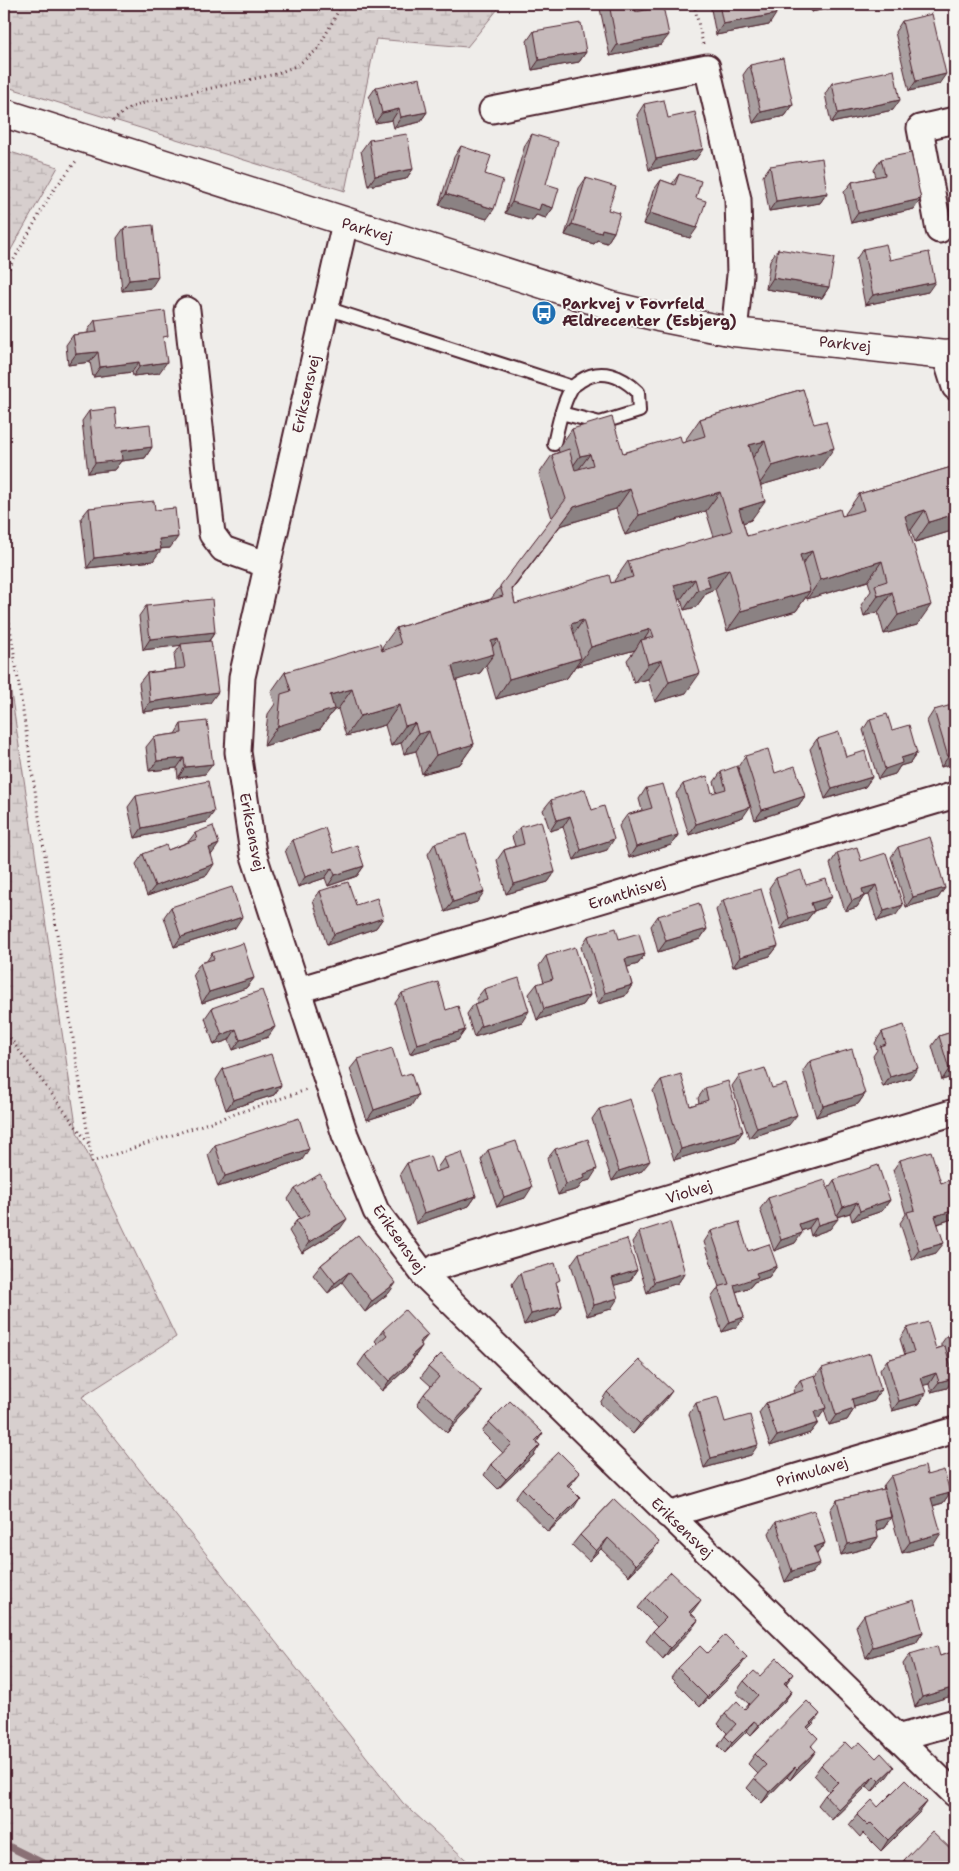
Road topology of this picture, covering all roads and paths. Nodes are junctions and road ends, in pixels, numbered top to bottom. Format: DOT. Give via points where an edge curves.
graph roads {
  1 [pos="342,4"];
  2 [pos="694,4"];
  3 [pos="707,67"];
  4 [pos="492,110"];
  5 [pos="4,114"];
  6 [pos="955,120"];
  7 [pos="92,140"];
  8 [pos="345,223"];
  9 [pos="939,230"];
  10 [pos="4,277"];
  11 [pos="326,308"];
  12 [pos="187,310"];
  13 [pos="734,332"];
  14 [pos="950,354"];
  15 [pos="572,387"];
  16 [pos="955,387"];
  17 [pos="562,413"];
  18 [pos="554,444"];
  19 [pos="268,565"];
  20 [pos="4,588"];
  21 [pos="5,606"];
  22 [pos="955,795"];
  23 [pos="298,990"];
  24 [pos="4,1030"];
  25 [pos="328,1083"];
  26 [pos="955,1112"];
  27 [pos="89,1145"];
  28 [pos="425,1276"];
  29 [pos="955,1430"];
  30 [pos="668,1514"];
  31 [pos="955,1722"];
  32 [pos="897,1738"];
  33 [pos="955,1794"];
  1 -- 7 [label="path" via="318,49 298,66 127,109"];
  2 -- 3 [label="path"];
  3 -- 4 [label="street"];
  3 -- 13 [label="street" via="738,199 740,275"];
  5 -- 7 [label="street, Parkvej"];
  6 -- 9 [label="street" via="920,128"];
  7 -- 8 [label="street, Parkvej"];
  7 -- 10 [label="path" via="52,192"];
  8 -- 11 [label="street, Eriksensvej"];
  8 -- 13 [label="street, Parkvej" via="612,306"];
  11 -- 15 [label="lane"];
  11 -- 19 [label="street, Eriksensvej"];
  12 -- 19 [label="street" via="212,534 223,549"];
  13 -- 14 [label="street, Parkvej"];
  14 -- 16 [label="street"];
  15 -- 17 [label="lane"];
  15 -- 17 [label="lane" via="585,378 599,374 614,375 638,392 639,411 600,423"];
  17 -- 18 [label="lane"];
  19 -- 23 [label="street, Eriksensvej" via="242,676 238,752 253,853"];
  20 -- 21 [label="path"];
  21 -- 27 [label="path"];
  22 -- 23 [label="street, Eranthisvej"];
  23 -- 25 [label="street, Eriksensvej"];
  24 -- 27 [label="path"];
  25 -- 27 [label="path" via="92,1162"];
  25 -- 28 [label="street, Eriksensvej" via="345,1136 376,1211"];
  26 -- 28 [label="street, Violvej" via="437,1267"];
  28 -- 30 [label="street, Eriksensvej"];
  29 -- 30 [label="street, Primulavej"];
  30 -- 32 [label="street, Eriksensvej"];
  31 -- 32 [label="street"];
  32 -- 33 [label="street, Eriksensvej"];
}
